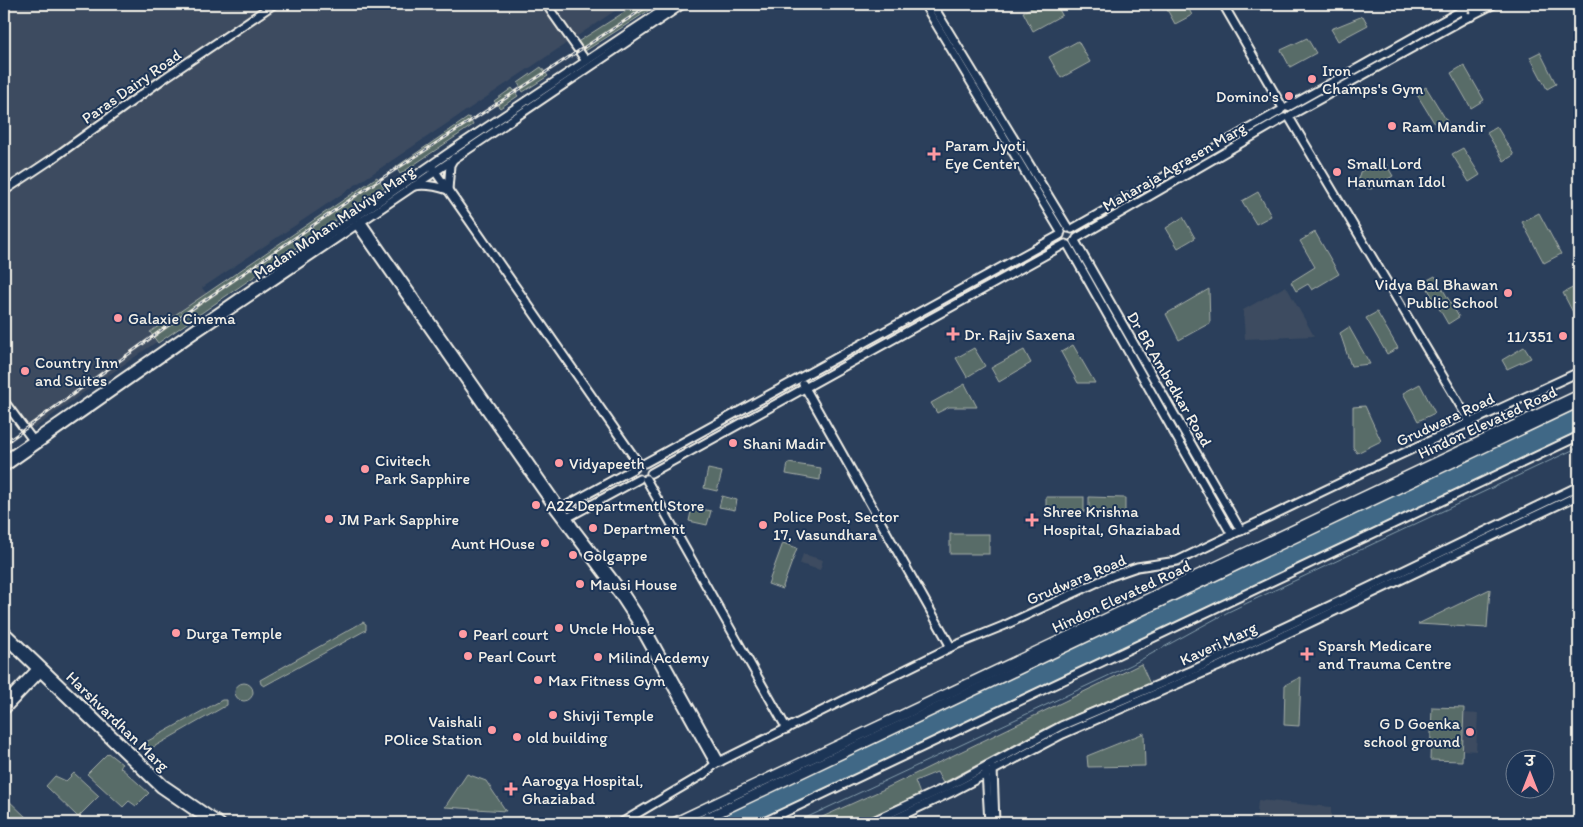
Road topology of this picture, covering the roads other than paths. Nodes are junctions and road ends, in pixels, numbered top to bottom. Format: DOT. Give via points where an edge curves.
graph roads {
  1 [pos="274,4"];
  2 [pos="546,4"];
  3 [pos="672,4"];
  4 [pos="683,4"];
  5 [pos="924,4"];
  6 [pos="932,4"];
  7 [pos="1223,4"];
  8 [pos="1494,4"];
  9 [pos="1470,10"];
  10 [pos="586,61"];
  11 [pos="1284,109"];
  12 [pos="1288,117"];
  13 [pos="454,157"];
  14 [pos="433,168"];
  15 [pos="412,186"];
  16 [pos="448,190"];
  17 [pos="4,191"];
  18 [pos="359,222"];
  19 [pos="1070,228"];
  20 [pos="1061,234"];
  21 [pos="1076,240"];
  22 [pos="1066,244"];
  23 [pos="1579,372"];
  24 [pos="800,378"];
  25 [pos="805,388"];
  26 [pos="1579,395"];
  27 [pos="4,401"];
  28 [pos="1579,402"];
  29 [pos="1470,422"];
  30 [pos="1579,436"];
  31 [pos="34,442"];
  32 [pos="4,460"];
  33 [pos="639,465"];
  34 [pos="4,468"];
  35 [pos="645,477"];
  36 [pos="1579,486"];
  37 [pos="1579,495"];
  38 [pos="558,509"];
  39 [pos="565,519"];
  40 [pos="1241,531"];
  41 [pos="1232,535"];
  42 [pos="4,630"];
  43 [pos="4,638"];
  44 [pos="951,647"];
  45 [pos="40,669"];
  46 [pos="4,703"];
  47 [pos="4,711"];
  48 [pos="787,729"];
  49 [pos="136,761"];
  50 [pos="718,763"];
  51 [pos="989,769"];
  52 [pos="212,823"];
  53 [pos="221,823"];
  54 [pos="621,823"];
  55 [pos="674,823"];
  56 [pos="696,823"];
  57 [pos="762,823"];
  58 [pos="868,823"];
  59 [pos="886,823"];
  60 [pos="989,823"];
  61 [pos="995,823"];
  1 -- 17 [label="street, Paras Dairy Road"];
  2 -- 10 [label="street"];
  3 -- 10 [label="street, Madan Mohan Malviya Marg"];
  4 -- 13 [label="street, Madan Mohan Malviya Marg"];
  5 -- 20 [label="street"];
  6 -- 19 [label="street"];
  7 -- 11 [label="street"];
  8 -- 9 [label="street, Maharaja Agrasen Marg"];
  9 -- 11 [label="street, Maharaja Agrasen Marg"];
  9 -- 12 [label="street, Maharaja Agrasen Marg"];
  10 -- 14 [label="street, Madan Mohan Malviya Marg"];
  11 -- 12 [label="street" via="1280,114"];
  11 -- 19 [label="street, Maharaja Agrasen Marg"];
  12 -- 21 [label="street, Maharaja Agrasen Marg"];
  12 -- 29 [label="street"];
  13 -- 14 [label="street, Madan Mohan Malviya Marg"];
  13 -- 16 [label="street" via="450,165"];
  14 -- 15 [label="street, Madan Mohan Malviya Marg"];
  14 -- 16 [label="street"];
  14 -- 31 [label="street, Madan Mohan Malviya Marg"];
  15 -- 16 [label="street" via="430,185"];
  15 -- 18 [label="street, Madan Mohan Malviya Marg"];
  16 -- 33 [label="street"];
  18 -- 31 [label="street, Madan Mohan Malviya Marg"];
  18 -- 38 [label="street"];
  19 -- 20 [label="street"];
  19 -- 21 [label="street" via="1076,234"];
  20 -- 22 [label="street" via="1061,240"];
  20 -- 24 [label="street"];
  21 -- 22 [label="street"];
  21 -- 40 [label="street, Dr BR Ambedkar Road"];
  22 -- 25 [label="street"];
  22 -- 41 [label="street, Dr BR Ambedkar Road"];
  23 -- 29 [label="street, Grudwara Road"];
  24 -- 25 [label="street"];
  24 -- 33 [label="street"];
  25 -- 35 [label="street"];
  25 -- 44 [label="street"];
  26 -- 55 [label="highway, Hindon Elevated Road"];
  27 -- 31 [label="street"];
  28 -- 56 [label="highway, Hindon Elevated Road"];
  29 -- 40 [label="street, Grudwara Road"];
  30 -- 57 [label="street"];
  31 -- 32 [label="street, Madan Mohan Malviya Marg"];
  31 -- 34 [label="street, Madan Mohan Malviya Marg"];
  33 -- 35 [label="street" via="649,466"];
  33 -- 35 [label="street" via="635,476"];
  33 -- 38 [label="street"];
  35 -- 39 [label="street"];
  35 -- 48 [label="street"];
  36 -- 51 [label="street, Kaveri Marg" via="1193,670 1061,726"];
  37 -- 51 [label="street, Kaveri Marg" via="1217,667"];
  38 -- 39 [label="street"];
  39 -- 50 [label="street" via="640,617"];
  40 -- 41 [label="street, Grudwara Road"];
  41 -- 44 [label="street, Grudwara Road" via="1177,561 1137,567 1111,576"];
  42 -- 45 [label="street, Harshvardhan Marg"];
  43 -- 45 [label="street, Harshvardhan Marg"];
  44 -- 48 [label="street, Grudwara Road"];
  45 -- 46 [label="street"];
  45 -- 47 [label="street"];
  45 -- 49 [label="street, Harshvardhan Marg"];
  48 -- 50 [label="street, Grudwara Road"];
  49 -- 52 [label="street, Harshvardhan Marg" via="160,788"];
  49 -- 53 [label="street, Harshvardhan Marg"];
  50 -- 54 [label="street, Grudwara Road"];
  51 -- 58 [label="street, Kaveri Marg"];
  51 -- 59 [label="street, Kaveri Marg"];
  51 -- 60 [label="street"];
  51 -- 61 [label="street"];
}
